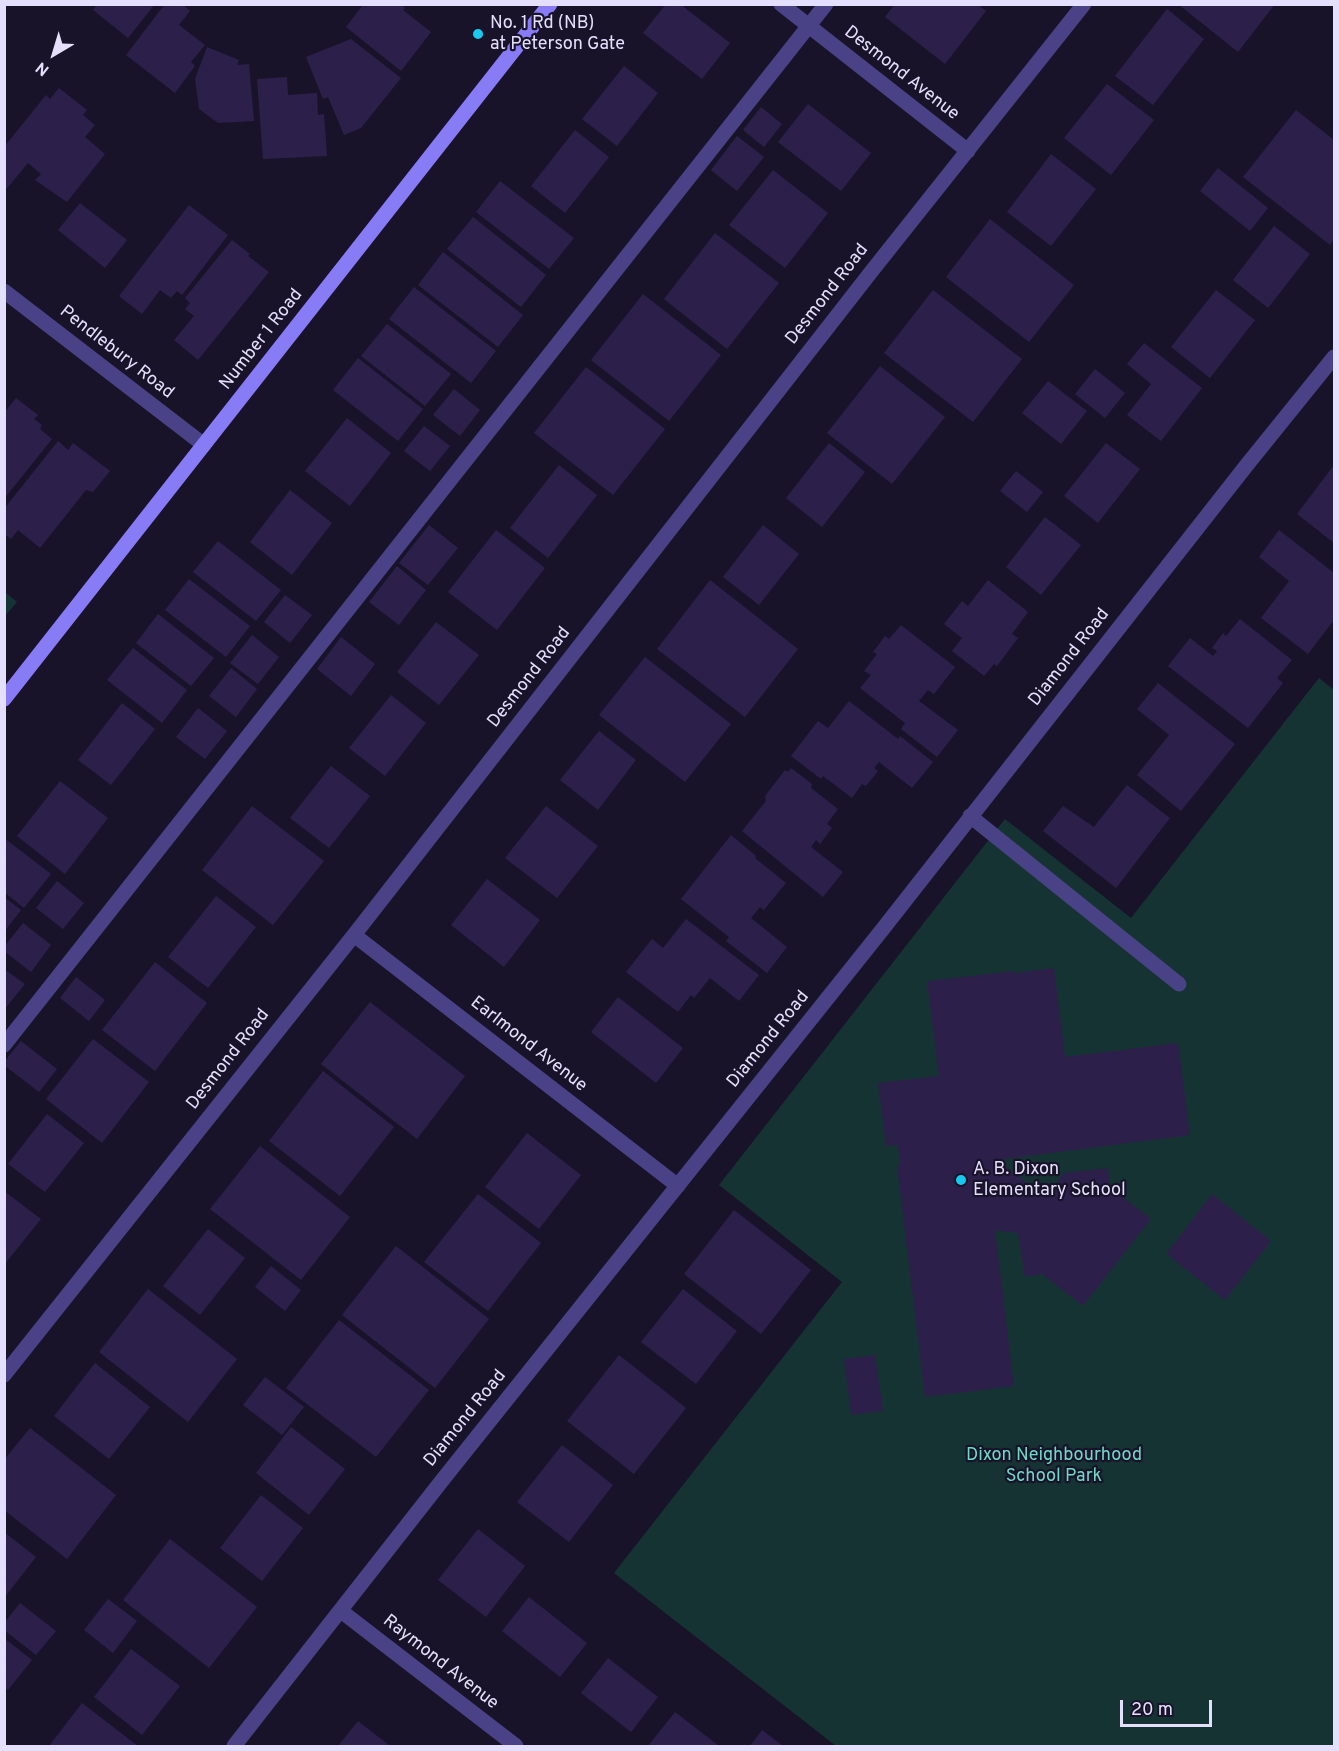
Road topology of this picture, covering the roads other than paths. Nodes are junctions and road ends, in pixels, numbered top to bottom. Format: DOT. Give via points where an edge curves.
graph roads {
  1 [pos="550,4"];
  2 [pos="782,4"];
  3 [pos="826,4"];
  4 [pos="1084,4"];
  5 [pos="810,26"];
  6 [pos="968,151"];
  7 [pos="4,291"];
  8 [pos="1335,357"];
  9 [pos="204,445"];
  10 [pos="4,699"];
  11 [pos="970,816"];
  12 [pos="354,935"];
  13 [pos="1179,984"];
  14 [pos="4,1045"];
  15 [pos="678,1186"];
  16 [pos="10,1358"];
  17 [pos="4,1375"];
  18 [pos="341,1611"];
  19 [pos="234,1746"];
  20 [pos="516,1746"];
  1 -- 9 [label="main road, Number 1 Road"];
  2 -- 5 [label="street, Desmond Avenue"];
  3 -- 5 [label="street"];
  4 -- 6 [label="street, Desmond Road"];
  5 -- 6 [label="street, Desmond Avenue"];
  5 -- 14 [label="street"];
  6 -- 12 [label="street, Desmond Road"];
  7 -- 9 [label="street, Pendlebury Road"];
  8 -- 11 [label="street, Diamond Road"];
  9 -- 10 [label="main road, Number 1 Road"];
  11 -- 13 [label="street"];
  11 -- 15 [label="street, Diamond Road"];
  12 -- 15 [label="street, Earlmond Avenue"];
  12 -- 16 [label="street, Desmond Road"];
  15 -- 18 [label="street, Diamond Road"];
  16 -- 17 [label="street, Desmond Road"];
  18 -- 19 [label="street, Diamond Road"];
  18 -- 20 [label="street, Raymond Avenue"];
}
